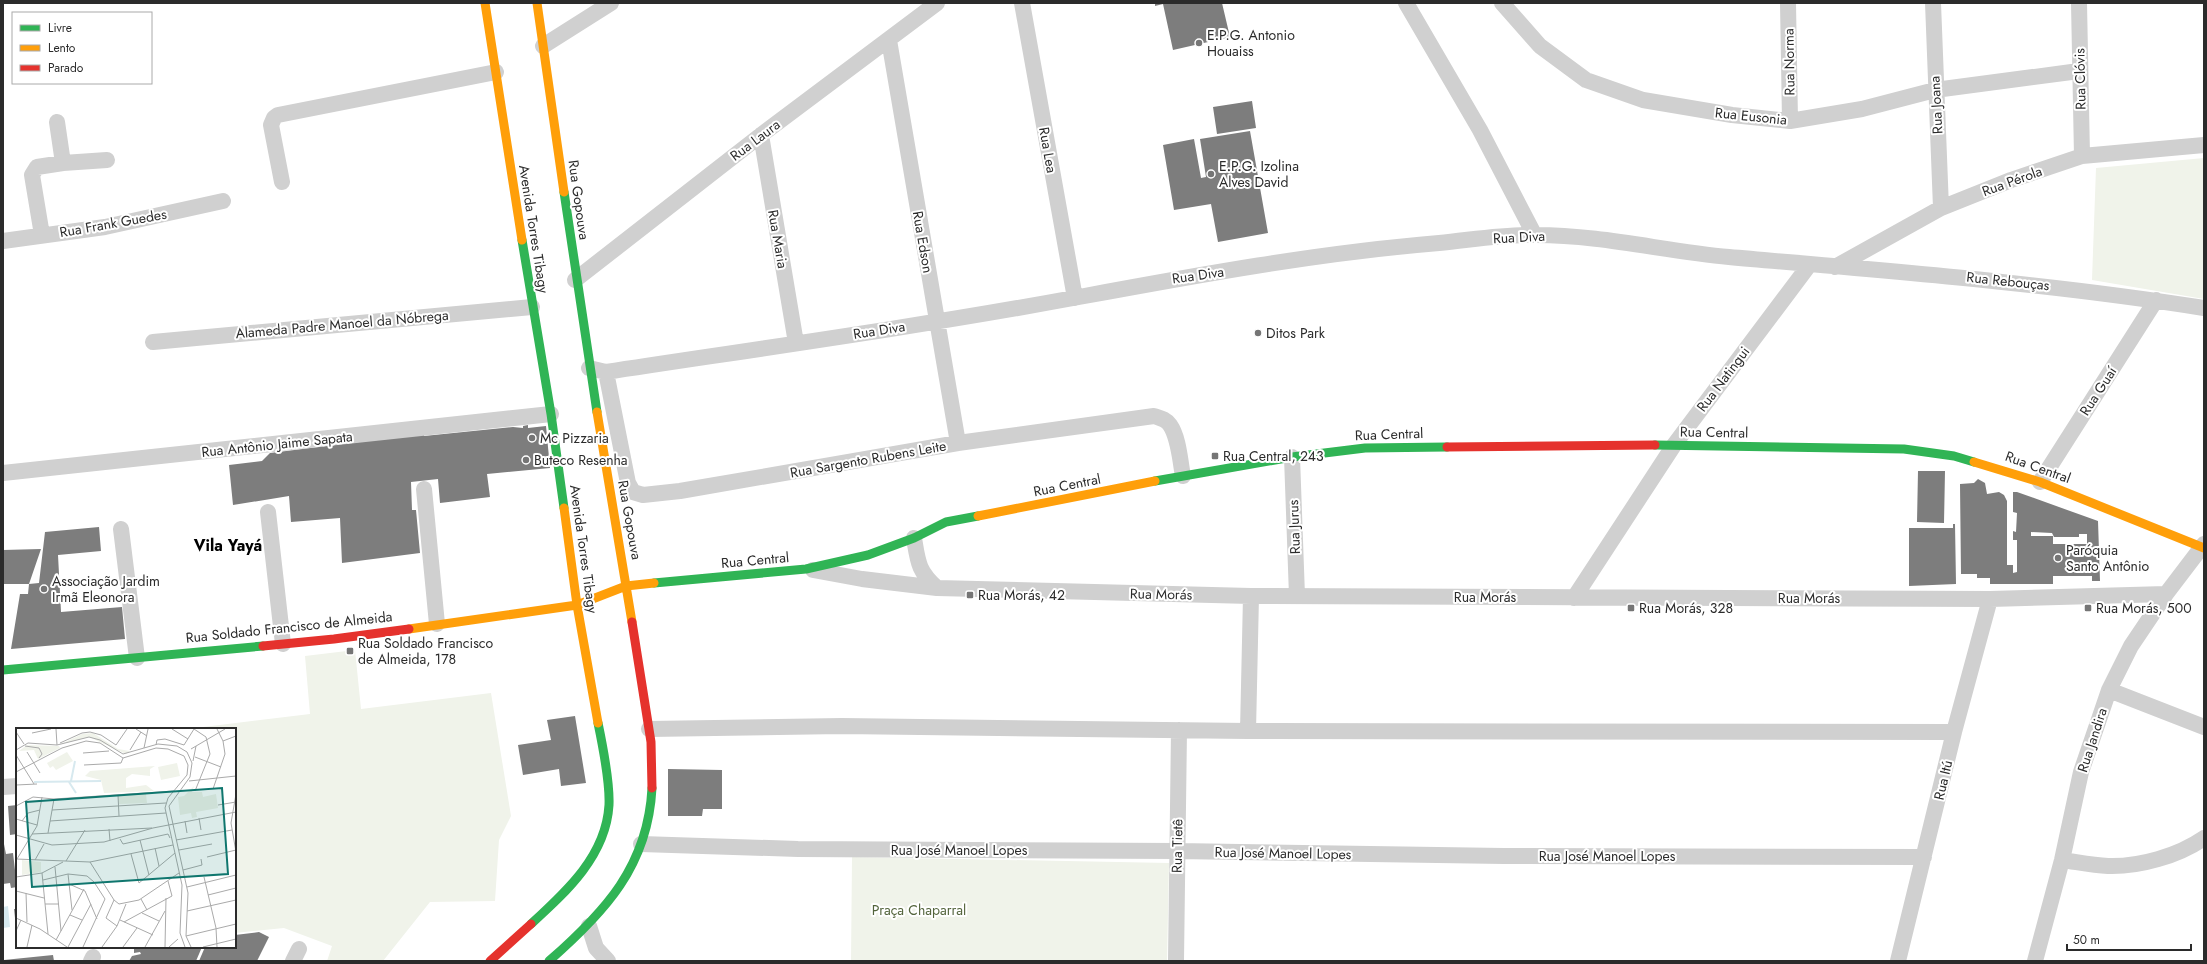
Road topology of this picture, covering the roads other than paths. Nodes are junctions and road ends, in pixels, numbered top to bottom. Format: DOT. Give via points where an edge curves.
graph roads {
  1 [pos="485,3"];
  2 [pos="537,3"];
  3 [pos="611,3"];
  4 [pos="937,3"];
  5 [pos="1022,3"];
  6 [pos="1406,3"];
  7 [pos="1502,3"];
  8 [pos="1788,3"];
  9 [pos="1933,3"];
  10 [pos="2079,3"];
  11 [pos="889,40"];
  12 [pos="543,46"];
  13 [pos="2079,71"];
  14 [pos="496,72"];
  15 [pos="1936,90"];
  16 [pos="1790,121"];
  17 [pos="57,122"];
  18 [pos="761,136"];
  19 [pos="2204,145"];
  20 [pos="2082,156"];
  21 [pos="107,160"];
  22 [pos="63,163"];
  23 [pos="282,182"];
  24 [pos="223,201"];
  25 [pos="1941,208"];
  26 [pos="1534,234"];
  27 [pos="42,235"];
  28 [pos="3,241"];
  29 [pos="1810,264"];
  30 [pos="1836,267"];
  31 [pos="575,280"];
  32 [pos="1075,298"];
  33 [pos="2156,300"];
  34 [pos="532,307"];
  35 [pos="2204,308"];
  36 [pos="936,321"];
  37 [pos="153,342"];
  38 [pos="796,343"];
  39 [pos="589,368"];
  40 [pos="606,372"];
  41 [pos="551,414"];
  42 [pos="958,443"];
  43 [pos="1674,445"];
  44 [pos="1292,457"];
  45 [pos="3,473"];
  46 [pos="1183,476"];
  47 [pos="2040,482"];
  48 [pos="424,489"];
  49 [pos="268,512"];
  50 [pos="121,529"];
  51 [pos="914,538"];
  52 [pos="2203,547"];
  53 [pos="806,569"];
  54 [pos="626,586"];
  55 [pos="937,588"];
  56 [pos="2166,594"];
  57 [pos="1251,596"];
  58 [pos="1297,596"];
  59 [pos="1574,598"];
  60 [pos="1990,599"];
  61 [pos="577,605"];
  62 [pos="437,624"];
  63 [pos="283,644"];
  64 [pos="137,658"];
  65 [pos="3,670"];
  66 [pos="2108,690"];
  67 [pos="2204,727"];
  68 [pos="649,729"];
  69 [pos="1179,730"];
  70 [pos="1248,731"];
  71 [pos="1954,732"];
  72 [pos="16,786"];
  73 [pos="3,787"];
  74 [pos="2204,838"];
  75 [pos="641,844"];
  76 [pos="1177,851"];
  77 [pos="1924,857"];
  78 [pos="2062,860"];
  79 [pos="590,926"];
  80 [pos="490,961"];
  81 [pos="549,961"];
  82 [pos="608,961"];
  83 [pos="1176,961"];
  84 [pos="1898,961"];
  85 [pos="2035,961"];
  1 -- 14 [label="street, Avenida Torres Tibagy"];
  2 -- 12 [label="street, Rua Gopouva"];
  3 -- 12 [label="street"];
  4 -- 11 [label="street, Rua Laura"];
  5 -- 32 [label="street, Rua Lea"];
  6 -- 26 [label="street" via="1480,130"];
  7 -- 16 [label="street, Rua Eusonia" via="1540,46 1586,80 1643,100 1732,115"];
  8 -- 16 [label="street, Rua Norma"];
  9 -- 15 [label="street, Rua Joana"];
  10 -- 13 [label="street, Rua Clóvis"];
  11 -- 18 [label="street, Rua Laura"];
  11 -- 36 [label="street, Rua Edson"];
  12 -- 31 [label="street, Rua Gopouva"];
  13 -- 15 [label="street, Rua Eusonia"];
  13 -- 20 [label="street, Rua Clóvis"];
  14 -- 23 [label="street" via="278,115 271,125"];
  14 -- 34 [label="street, Avenida Torres Tibagy"];
  15 -- 16 [label="street, Rua Eusonia" via="1862,109"];
  15 -- 25 [label="street, Rua Joana"];
  17 -- 22 [label="street"];
  18 -- 31 [label="street, Rua Laura"];
  18 -- 38 [label="street, Rua Maria"];
  19 -- 20 [label="street, Rua Pérola"];
  20 -- 25 [label="street, Rua Pérola" via="2011,180"];
  21 -- 22 [label="street"];
  22 -- 27 [label="street" via="37,167 32,172"];
  24 -- 27 [label="street, Rua Frank Guedes" via="105,226"];
  25 -- 30 [label="street, Rua Pérola"];
  26 -- 29 [label="street, Rua Diva" via="1607,239 1715,255"];
  26 -- 32 [label="street, Rua Diva" via="1382,248 1166,280"];
  27 -- 28 [label="street, Rua Frank Guedes"];
  29 -- 30 [label="street, Rua Rebouças"];
  29 -- 43 [label="street, Rua Natingui"];
  30 -- 33 [label="street, Rua Rebouças" via="2064,287"];
  31 -- 39 [label="street, Rua Gopouva"];
  32 -- 36 [label="street, Rua Diva"];
  33 -- 35 [label="street, Rua Rebouças"];
  33 -- 47 [label="street, Rua Guaí"];
  34 -- 37 [label="street, Alameda Padre Manoel da Nóbrega"];
  34 -- 41 [label="street, Avenida Torres Tibagy"];
  36 -- 38 [label="street, Rua Diva"];
  36 -- 42 [label="street, Rua Edson"];
  38 -- 40 [label="street, Rua Diva"];
  39 -- 40 [label="street, Rua Diva"];
  39 -- 54 [label="street, Rua Gopouva"];
  40 -- 42 [label="street, Rua Sargento Rubens Leite" via="628,483 633,492 643,495 680,491"];
  41 -- 45 [label="street, Rua Antônio Jaime Sapata"];
  41 -- 61 [label="street, Avenida Torres Tibagy"];
  42 -- 46 [label="street, Rua Sargento Rubens Leite" via="1154,416 1164,419 1171,425"];
  43 -- 44 [label="street, Rua Central" via="1365,448"];
  43 -- 47 [label="street, Rua Central" via="1904,449 1954,456"];
  43 -- 59 [label="street, Rua Natingui"];
  44 -- 46 [label="street, Rua Central"];
  44 -- 58 [label="street, Rua Jurus"];
  46 -- 51 [label="street, Rua Central" via="946,522"];
  47 -- 52 [label="street, Rua Central"];
  48 -- 62 [label="street"];
  49 -- 63 [label="street"];
  50 -- 64 [label="street"];
  51 -- 53 [label="street, Rua Central" via="868,555"];
  51 -- 55 [label="street" via="919,565 925,577"];
  52 -- 56 [label="street, Rua Jandira"];
  53 -- 54 [label="street, Rua Central"];
  53 -- 55 [label="street, Rua Morás"];
  54 -- 61 [label="street, Rua Central"];
  54 -- 68 [label="street, Rua Gopouva"];
  55 -- 57 [label="street, Rua Morás"];
  56 -- 60 [label="street, Rua Morás"];
  56 -- 66 [label="street, Rua Jandira" via="2131,646"];
  57 -- 58 [label="street, Rua Morás"];
  57 -- 70 [label="street"];
  58 -- 59 [label="street, Rua Morás"];
  59 -- 60 [label="street, Rua Morás"];
  60 -- 71 [label="street, Rua Itú"];
  61 -- 62 [label="street, Rua Soldado Francisco de Almeida"];
  61 -- 80 [label="street, Avenida Torres Tibagy" via="603,748 610,811 604,831 589,862 566,892"];
  62 -- 63 [label="street, Rua Soldado Francisco de Almeida"];
  63 -- 64 [label="street, Rua Soldado Francisco de Almeida"];
  64 -- 65 [label="street, Rua Soldado Francisco de Almeida"];
  66 -- 67 [label="street"];
  66 -- 78 [label="street, Rua Jandira" via="2081,772"];
  68 -- 69 [label="street" via="842,726"];
  68 -- 75 [label="street, Rua Gopouva" via="654,781 649,816"];
  69 -- 70 [label="street"];
  69 -- 76 [label="street, Rua Tietê"];
  70 -- 71 [label="street"];
  71 -- 77 [label="street, Rua Itú"];
  72 -- 73 [label="street"];
  74 -- 78 [label="street" via="2176,852 2146,862 2109,866"];
  75 -- 76 [label="street, Rua José Manoel Lopes" via="798,849"];
  75 -- 79 [label="street, Rua Gopouva" via="631,871 615,896"];
  76 -- 77 [label="street, Rua José Manoel Lopes" via="1504,856"];
  76 -- 83 [label="street, Rua Tietê"];
  77 -- 84 [label="street, Rua Itú"];
  78 -- 85 [label="street, Rua Jandira"];
  79 -- 81 [label="street, Rua Gopouva"];
  79 -- 82 [label="street" via="596,948"];
}
